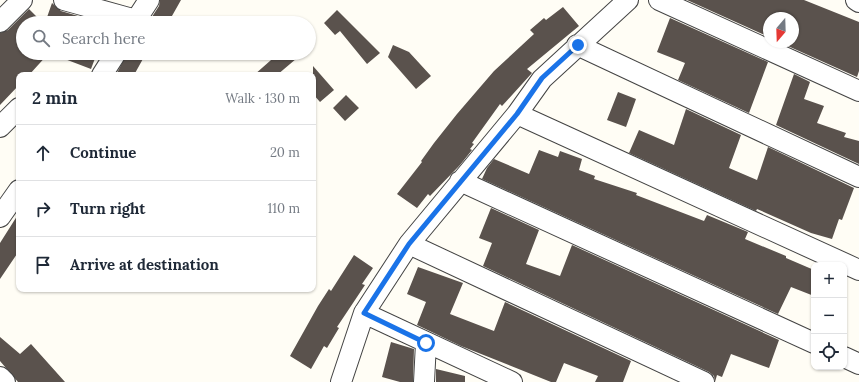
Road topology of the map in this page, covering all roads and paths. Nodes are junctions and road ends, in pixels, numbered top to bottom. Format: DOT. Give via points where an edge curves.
graph roads {
  1 [pos="22,0"];
  2 [pos="64,0"];
  3 [pos="149,0"];
  4 [pos="628,0"];
  5 [pos="659,0"];
  6 [pos="856,0"];
  7 [pos="859,2"];
  8 [pos="116,16"];
  9 [pos="139,16"];
  10 [pos="0,22"];
  11 [pos="578,45"];
  12 [pos="112,60"];
  13 [pos="104,72"];
  14 [pos="859,91"];
  15 [pos="16,111"];
  16 [pos="517,114"];
  17 [pos="0,126"];
  18 [pos="859,177"];
  19 [pos="460,181"];
  20 [pos="16,194"];
  21 [pos="2,210"];
  22 [pos="409,244"];
  23 [pos="859,270"];
  24 [pos="364,313"];
  25 [pos="811,342"];
  26 [pos="426,343"];
  27 [pos="847,358"];
  28 [pos="859,364"];
  29 [pos="0,377"];
  30 [pos="5,382"];
  31 [pos="341,382"];
  32 [pos="424,382"];
  33 [pos="512,382"];
  34 [pos="704,382"];
  1 -- 10 [label="street"];
  2 -- 8 [label="street"];
  3 -- 9 [label="street"];
  4 -- 11 [label="street"];
  5 -- 14 [label="street"];
  6 -- 7 [label="street"];
  11 -- 16 [label="street" via="542,78"];
  11 -- 18 [label="street"];
  12 -- 13 [label="street"];
  15 -- 17 [label="street"];
  16 -- 19 [label="street"];
  16 -- 23 [label="street"];
  19 -- 22 [label="street"];
  19 -- 25 [label="street"];
  20 -- 21 [label="street"];
  22 -- 24 [label="street"];
  22 -- 34 [label="street"];
  24 -- 26 [label="street"];
  24 -- 31 [label="street"];
  26 -- 32 [label="street"];
  26 -- 33 [label="street"];
  27 -- 28 [label="street"];
  29 -- 30 [label="street"];
}
